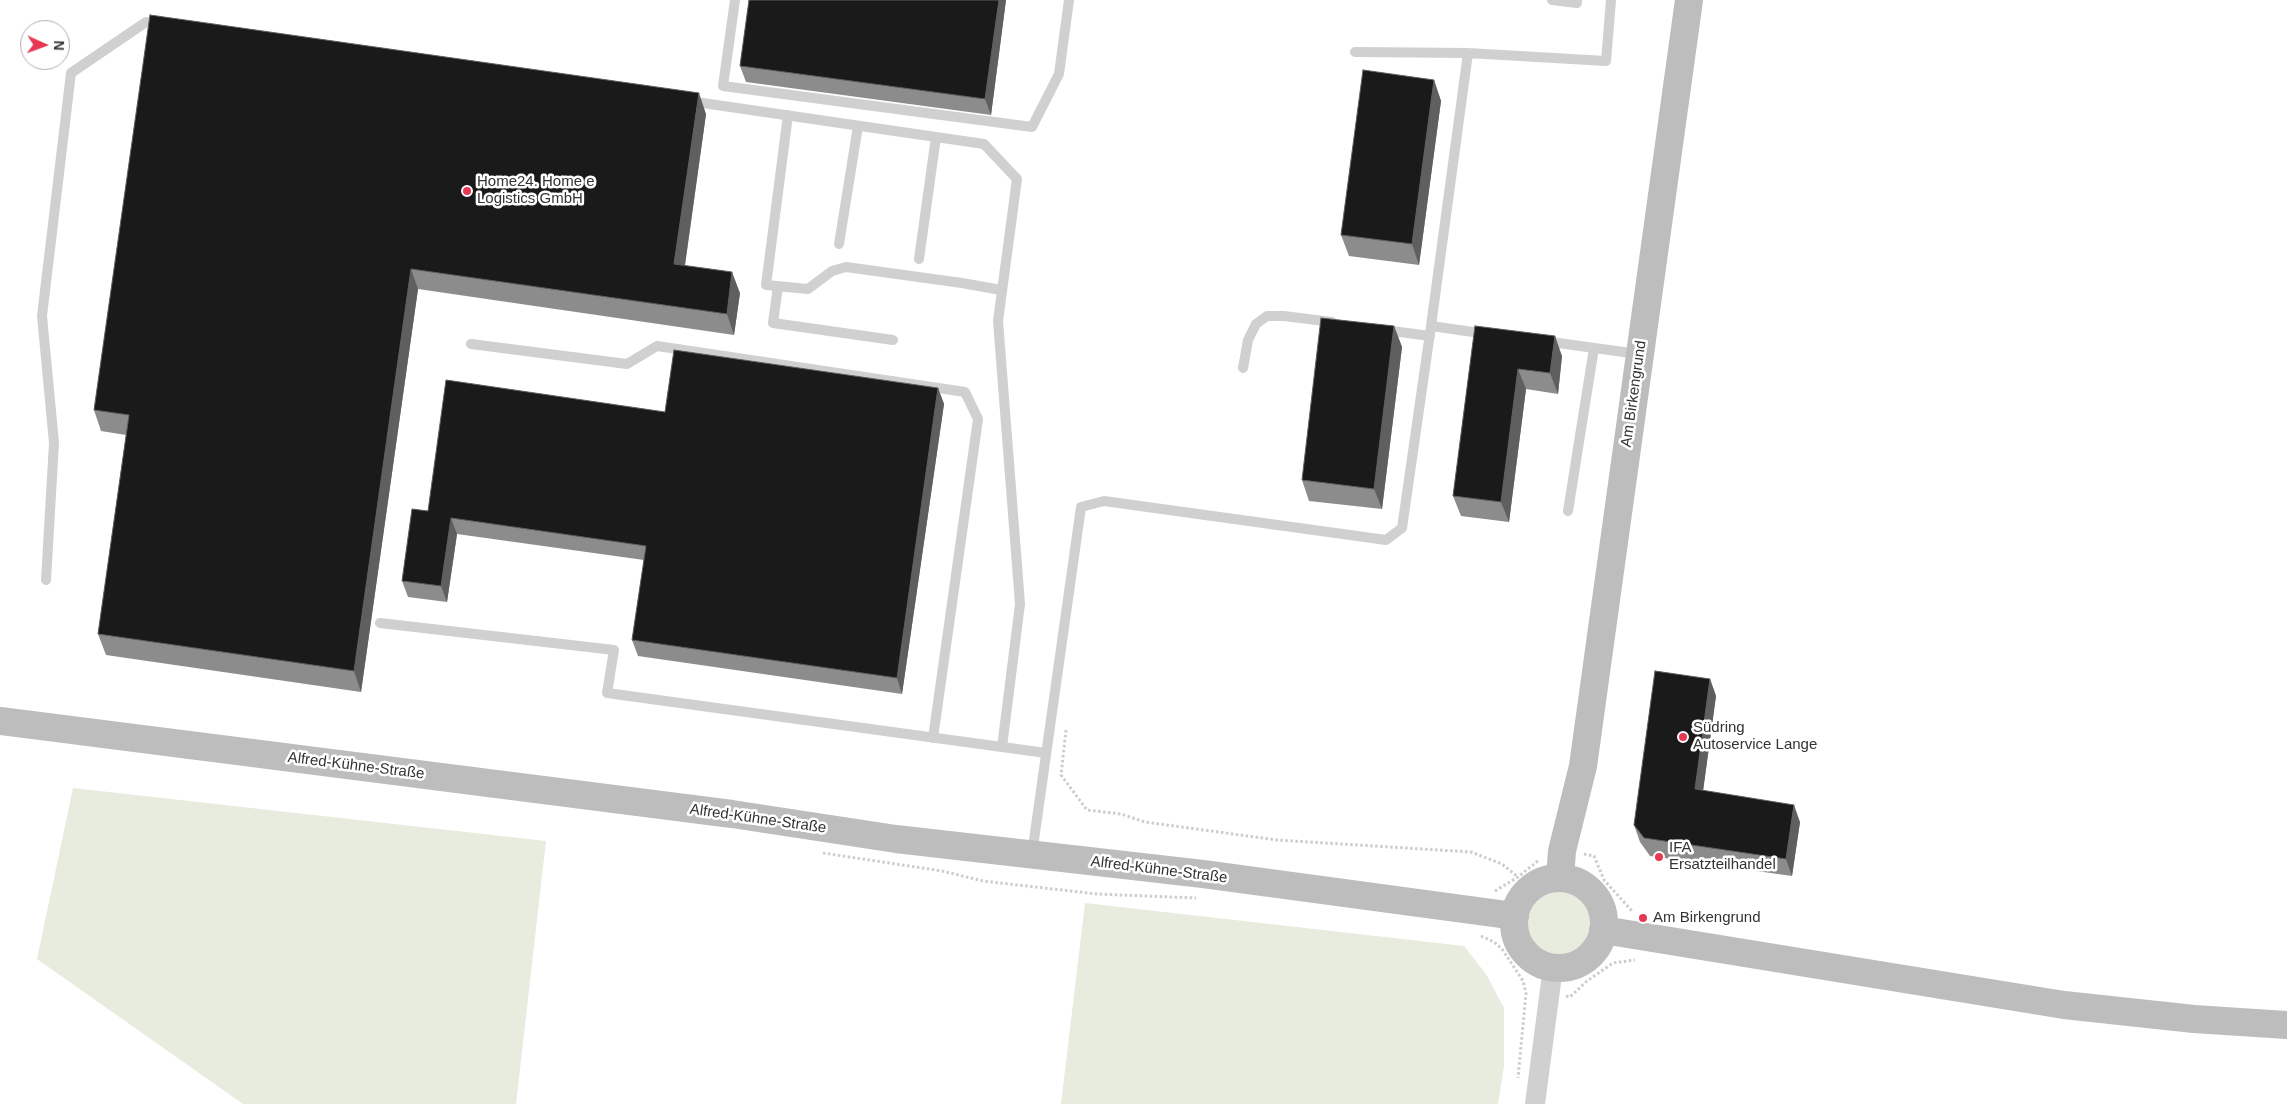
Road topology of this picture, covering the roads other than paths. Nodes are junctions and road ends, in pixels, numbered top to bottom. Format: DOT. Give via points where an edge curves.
graph roads {
  1 [pos="735,0"];
  2 [pos="1069,0"];
  3 [pos="1552,0"];
  4 [pos="1577,0"];
  5 [pos="1611,0"];
  6 [pos="1689,0"];
  7 [pos="176,26"];
  8 [pos="1355,52"];
  9 [pos="1468,53"];
  10 [pos="679,100"];
  11 [pos="788,115"];
  12 [pos="858,126"];
  13 [pos="936,137"];
  14 [pos="839,244"];
  15 [pos="919,259"];
  16 [pos="778,286"];
  17 [pos="1001,290"];
  18 [pos="1342,324"];
  19 [pos="1371,328"];
  20 [pos="1430,331"];
  21 [pos="1498,335"];
  22 [pos="893,340"];
  23 [pos="1536,340"];
  24 [pos="471,344"];
  25 [pos="1594,348"];
  26 [pos="1640,354"];
  27 [pos="1243,368"];
  28 [pos="1568,511"];
  29 [pos="46,580"];
  30 [pos="380,623"];
  31 [pos="0,721"];
  32 [pos="933,738"];
  33 [pos="1002,747"];
  34 [pos="1046,754"];
  35 [pos="1032,855"];
  36 [pos="1569,880"];
  37 [pos="1515,916"];
  38 [pos="1603,930"];
  39 [pos="1553,967"];
  40 [pos="2287,1025"];
  41 [pos="1535,1104"];
  1 -- 2 [label="lane" via="723,86 1032,127 1059,74"];
  3 -- 4 [label="lane" via="1576,3"];
  5 -- 9 [label="lane" via="1606,61"];
  6 -- 26 [label="main road, Am Birkengrund"];
  7 -- 29 [label="lane" via="146,22 71,73 42,316 54,443"];
  8 -- 9 [label="lane"];
  9 -- 20 [label="lane"];
  10 -- 11 [label="lane"];
  11 -- 12 [label="lane"];
  11 -- 16 [label="lane" via="766,285"];
  12 -- 13 [label="lane"];
  12 -- 14 [label="lane"];
  13 -- 15 [label="lane"];
  13 -- 17 [label="lane" via="984,144 1017,178"];
  16 -- 17 [label="lane" via="808,289 832,271 846,267"];
  16 -- 22 [label="lane" via="773,323"];
  17 -- 33 [label="lane" via="998,321 1020,604"];
  18 -- 27 [label="lane" via="1267,316 1256,324 1248,340"];
  19 -- 20 [label="lane"];
  20 -- 21 [label="lane"];
  20 -- 34 [label="lane" via="1402,528 1386,540 1104,501 1081,507"];
  23 -- 25 [label="lane"];
  24 -- 32 [label="lane" via="627,364 657,346 964,392 978,419"];
  25 -- 26 [label="lane"];
  25 -- 28 [label="lane"];
  26 -- 36 [label="main road, Am Birkengrund" via="1579,789 1562,851"];
  30 -- 32 [label="lane" via="614,650 607,693"];
  31 -- 35 [label="main road, Alfred-Kühne-Straße"];
  32 -- 33 [label="lane"];
  33 -- 34 [label="lane"];
  34 -- 35 [label="lane"];
  35 -- 37 [label="main road, Alfred-Kühne-Straße" via="1203,874"];
  36 -- 37 [label="main road" via="1539,882 1520,901"];
  36 -- 38 [label="main road" via="1590,890 1599,902 1604,915"];
  37 -- 39 [label="main road" via="1515,928 1523,950 1542,964"];
  38 -- 39 [label="main road" via="1600,941 1586,959 1576,964"];
  38 -- 40 [label="main road" via="2064,1005"];
  39 -- 41 [label="street"];
}
